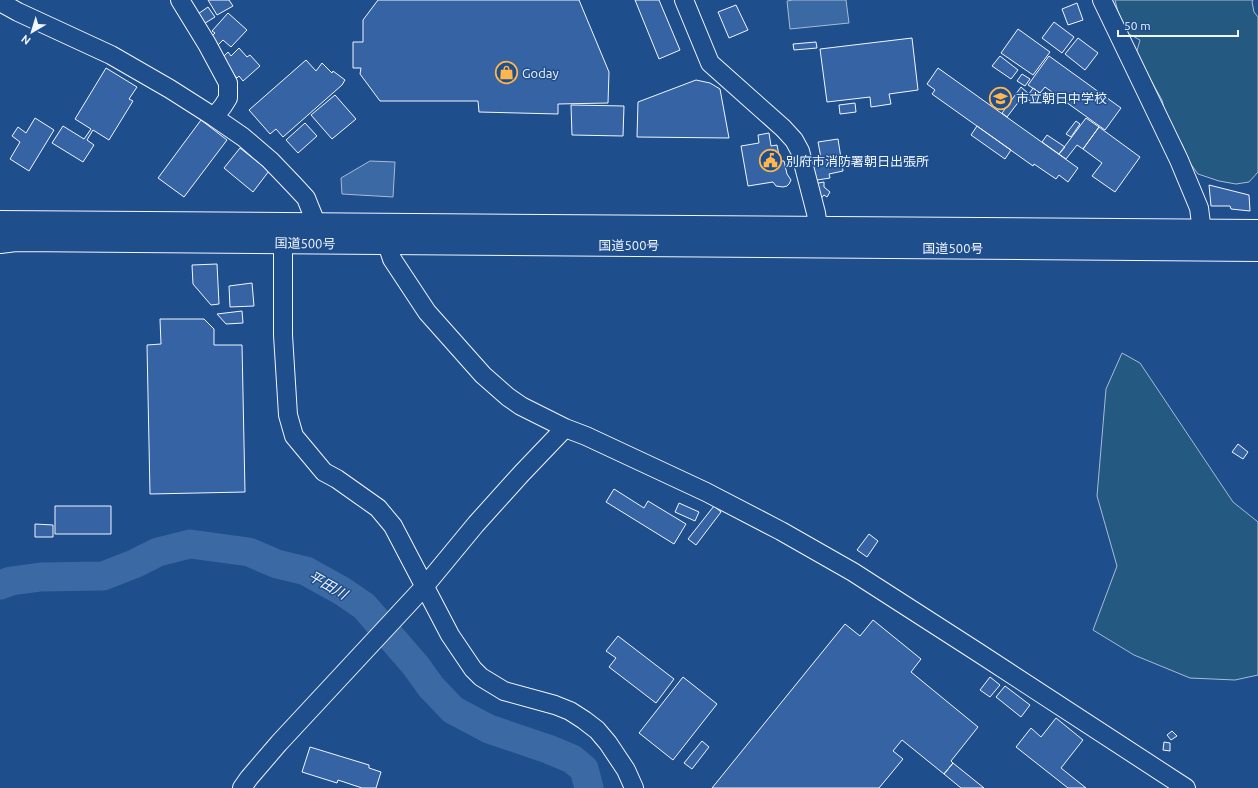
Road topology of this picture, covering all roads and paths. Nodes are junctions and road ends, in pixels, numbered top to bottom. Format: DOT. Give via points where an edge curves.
graph roads {
  1 [pos="180,0"];
  2 [pos="684,0"];
  3 [pos="1102,0"];
  4 [pos="0,2"];
  5 [pos="214,117"];
  6 [pos="0,222"];
  7 [pos="316,223"];
  8 [pos="1202,231"];
  9 [pos="1258,231"];
  10 [pos="281,233"];
  11 [pos="818,237"];
  12 [pos="0,242"];
  13 [pos="387,244"];
  14 [pos="1258,250"];
  15 [pos="566,428"];
  16 [pos="424,587"];
  17 [pos="242,788"];
  18 [pos="634,788"];
  19 [pos="1186,788"];
  1 -- 5 [label="street" via="228,83 228,98"];
  2 -- 11 [label="street" via="710,63 794,140 800,151 816,213"];
  3 -- 8 [label="street" via="1180,160 1199,208"];
  4 -- 5 [label="street" via="111,55"];
  5 -- 7 [label="street" via="270,160 306,198"];
  6 -- 10 [label="highway, 国道500号"];
  7 -- 10 [label="highway, 国道500号"];
  7 -- 11 [label="highway, 国道500号"];
  8 -- 9 [label="highway, 国道500号"];
  8 -- 11 [label="highway, 国道500号"];
  10 -- 12 [label="highway, 国道500号"];
  10 -- 13 [label="highway, 国道500号"];
  10 -- 16 [label="street" via="288,415 294,436 324,472 378,508 393,526"];
  11 -- 13 [label="highway, 国道500号"];
  11 -- 14 [label="highway, 国道500号"];
  13 -- 15 [label="street" via="392,259 427,312 483,375 514,402"];
  15 -- 16 [label="street" via="476,524"];
  15 -- 19 [label="street" via="706,492 846,568"];
  16 -- 17 [label="street" via="279,742"];
  16 -- 18 [label="street" via="450,635 477,673 504,691 570,711 598,730 626,770"];
}
